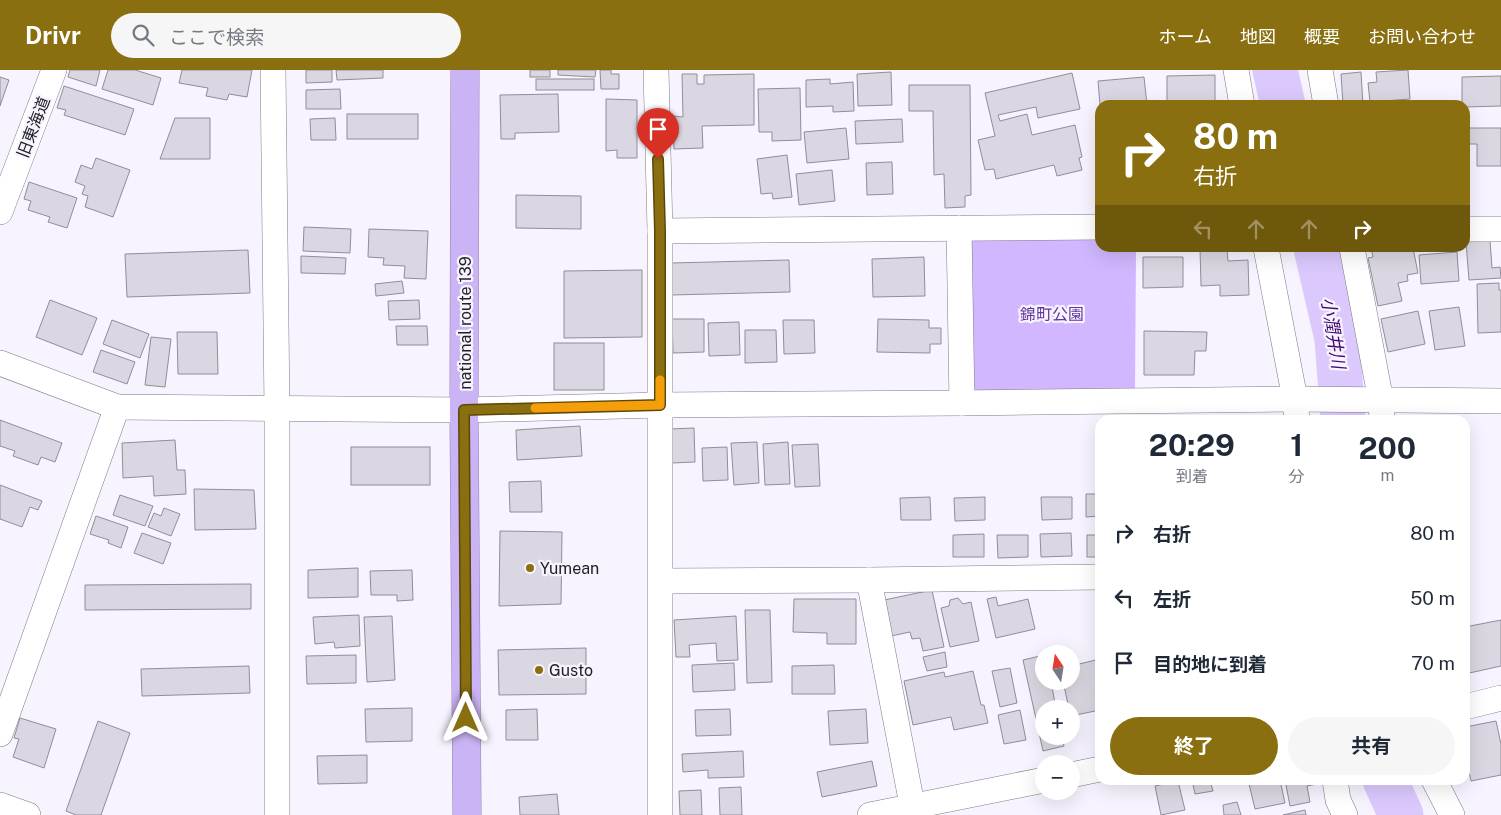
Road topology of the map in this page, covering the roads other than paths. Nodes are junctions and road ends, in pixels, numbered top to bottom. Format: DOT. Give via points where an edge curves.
graph roads {
  1 [pos="54,70"];
  2 [pos="273,70"];
  3 [pos="465,70"];
  4 [pos="656,70"];
  5 [pos="1236,70"];
  6 [pos="1320,70"];
  7 [pos="1241,100"];
  8 [pos="1325,100"];
  9 [pos="0,212"];
  10 [pos="959,228"];
  11 [pos="1095,228"];
  12 [pos="1470,229"];
  13 [pos="1501,229"];
  14 [pos="660,231"];
  15 [pos="1267,252"];
  16 [pos="1353,252"];
  17 [pos="0,363"];
  18 [pos="1501,401"];
  19 [pos="962,403"];
  20 [pos="660,405"];
  21 [pos="117,407"];
  22 [pos="277,409"];
  23 [pos="1296,409"];
  24 [pos="464,410"];
  25 [pos="1382,410"];
  26 [pos="1095,577"];
  27 [pos="869,580"];
  28 [pos="661,581"];
  29 [pos="1501,698"];
  30 [pos="1470,706"];
  31 [pos="0,734"];
  32 [pos="1095,770"];
  33 [pos="1080,773"];
  34 [pos="1035,782"];
  35 [pos="1336,785"];
  36 [pos="1437,785"];
  37 [pos="0,805"];
  38 [pos="914,811"];
  39 [pos="28,815"];
  40 [pos="277,815"];
  41 [pos="467,815"];
  42 [pos="660,815"];
  43 [pos="870,815"];
  44 [pos="1345,815"];
  45 [pos="1452,815"];
  1 -- 9 [label="street, 旧東海道"];
  2 -- 22 [label="street"];
  3 -- 24 [label="highway, national route 139"];
  4 -- 14 [label="street"];
  5 -- 7 [label="street"];
  6 -- 8 [label="street"];
  10 -- 11 [label="street"];
  10 -- 14 [label="street"];
  10 -- 19 [label="street"];
  12 -- 13 [label="street"];
  14 -- 20 [label="street"];
  15 -- 23 [label="street"];
  16 -- 25 [label="street"];
  17 -- 21 [label="street"];
  18 -- 25 [label="street"];
  19 -- 20 [label="street"];
  19 -- 23 [label="street"];
  20 -- 24 [label="street"];
  20 -- 28 [label="street"];
  21 -- 22 [label="street"];
  21 -- 31 [label="street"];
  22 -- 24 [label="street"];
  22 -- 40 [label="street"];
  23 -- 25 [label="street"];
  24 -- 41 [label="highway, national route 139"];
  26 -- 27 [label="street"];
  27 -- 28 [label="street"];
  27 -- 38 [label="street"];
  28 -- 42 [label="street"];
  29 -- 30 [label="street"];
  32 -- 33 [label="street"];
  34 -- 38 [label="street"];
  35 -- 44 [label="street"];
  36 -- 45 [label="street"];
  37 -- 39 [label="street"];
  38 -- 43 [label="street"];
}
